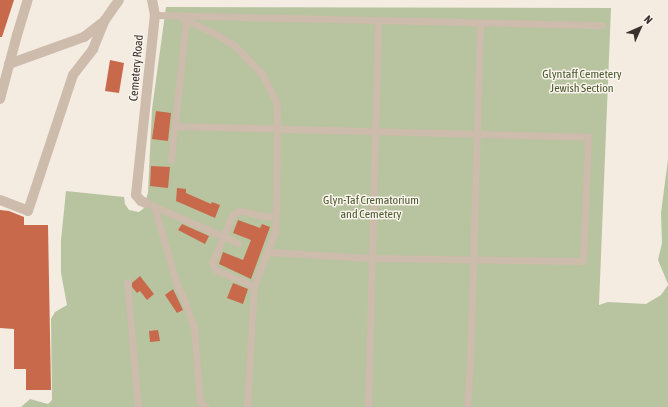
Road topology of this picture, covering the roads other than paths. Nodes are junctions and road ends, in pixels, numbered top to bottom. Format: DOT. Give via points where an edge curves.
graph roads {
  1 [pos="28,0"];
  2 [pos="119,0"];
  3 [pos="152,0"];
  4 [pos="155,15"];
  5 [pos="183,18"];
  6 [pos="105,20"];
  7 [pos="378,21"];
  8 [pos="480,23"];
  9 [pos="602,25"];
  10 [pos="9,64"];
  11 [pos="0,99"];
  12 [pos="175,126"];
  13 [pos="277,129"];
  14 [pos="376,132"];
  15 [pos="477,135"];
  16 [pos="171,160"];
  17 [pos="0,200"];
  18 [pos="150,204"];
  19 [pos="276,214"];
  20 [pos="224,235"];
  21 [pos="238,243"];
  22 [pos="267,252"];
  23 [pos="371,258"];
  24 [pos="473,260"];
  25 [pos="127,282"];
  26 [pos="254,286"];
  27 [pos="204,406"];
  28 [pos="138,407"];
  29 [pos="247,407"];
  30 [pos="368,407"];
  31 [pos="467,407"];
  1 -- 10 [label="street"];
  2 -- 6 [label="street"];
  3 -- 4 [label="street, Cemetery Road"];
  4 -- 5 [label="lane"];
  4 -- 18 [label="street, Cemetery Road" via="136,195 141,201"];
  5 -- 7 [label="lane"];
  5 -- 12 [label="lane"];
  5 -- 13 [label="lane" via="234,46 262,74 277,104"];
  6 -- 10 [label="street" via="84,37"];
  6 -- 17 [label="street" via="93,49 73,75 28,211"];
  7 -- 8 [label="lane"];
  7 -- 14 [label="lane"];
  8 -- 9 [label="lane"];
  8 -- 15 [label="lane"];
  10 -- 11 [label="street"];
  12 -- 13 [label="lane"];
  12 -- 16 [label="lane"];
  13 -- 14 [label="lane"];
  13 -- 19 [label="lane"];
  14 -- 15 [label="lane"];
  14 -- 23 [label="lane"];
  15 -- 24 [label="lane"];
  15 -- 24 [label="lane" via="588,137 583,261"];
  18 -- 20 [label="lane"];
  18 -- 27 [label="lane" via="194,328 200,401"];
  19 -- 20 [label="lane" via="267,217 237,212 232,216"];
  19 -- 22 [label="lane" via="275,231"];
  20 -- 21 [label="lane"];
  20 -- 26 [label="lane" via="212,267"];
  22 -- 23 [label="lane"];
  22 -- 26 [label="lane"];
  23 -- 24 [label="lane"];
  23 -- 30 [label="lane"];
  24 -- 31 [label="lane"];
  25 -- 28 [label="lane"];
  26 -- 29 [label="lane"];
}
